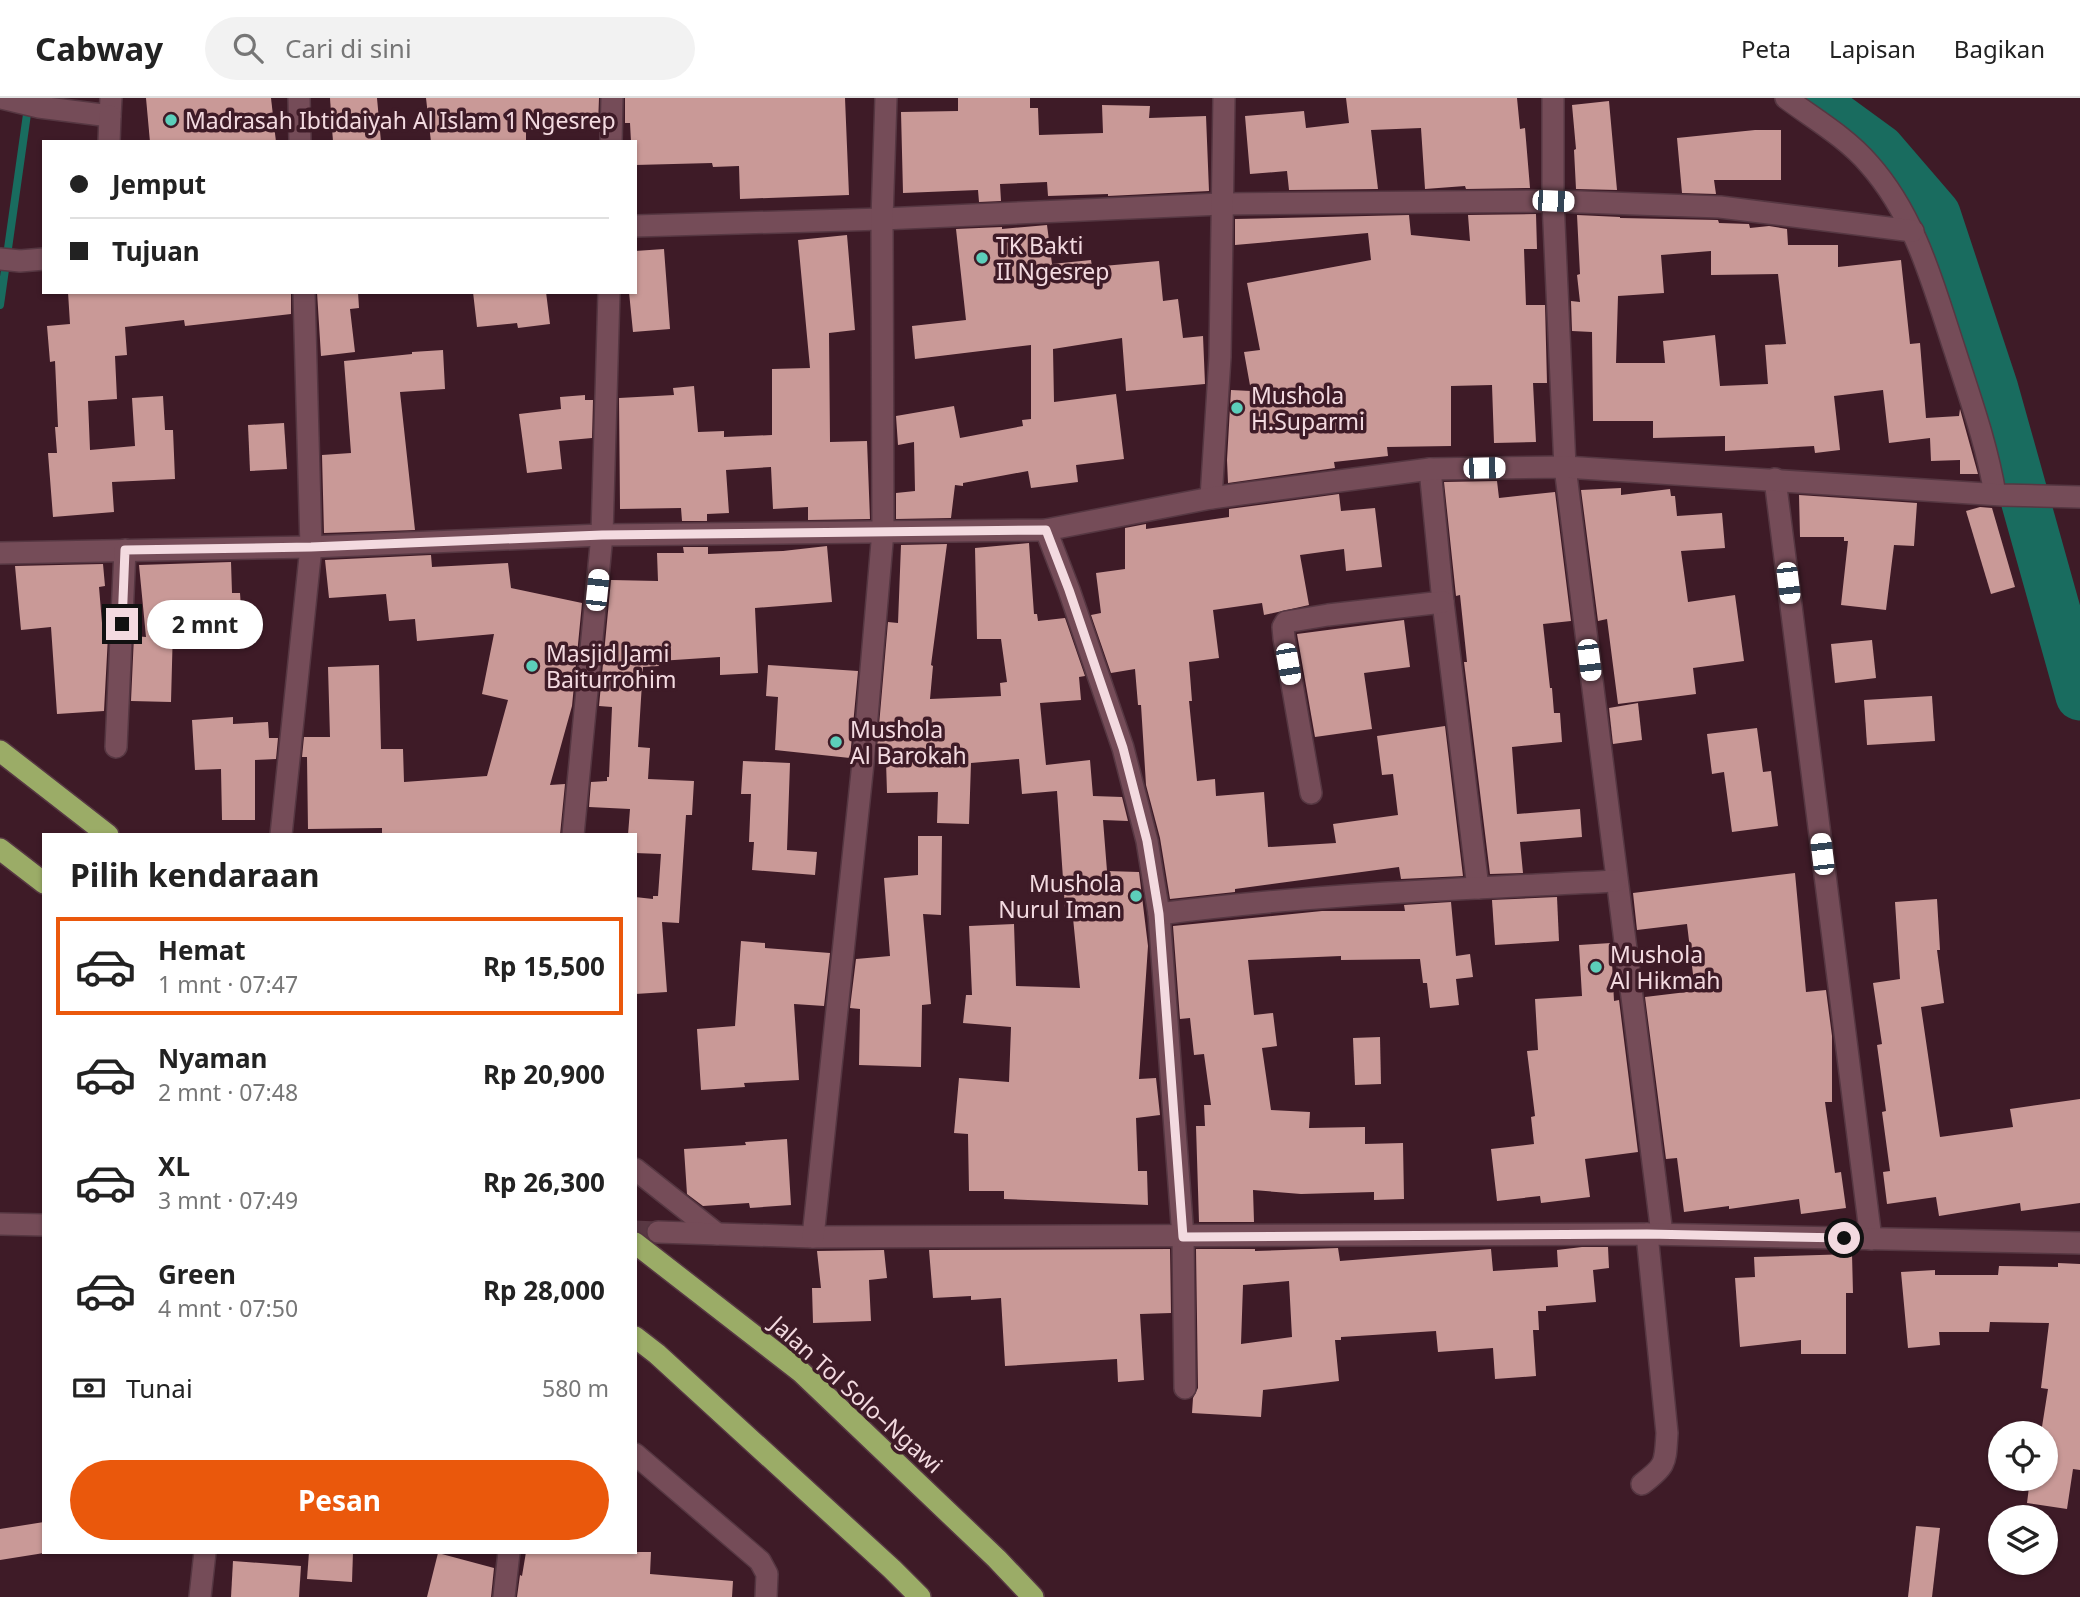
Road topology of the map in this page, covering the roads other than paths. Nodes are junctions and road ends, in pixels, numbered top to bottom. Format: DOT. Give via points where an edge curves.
graph roads {
  1 [pos="299,98"];
  2 [pos="612,98"];
  3 [pos="886,98"];
  4 [pos="1224,98"];
  5 [pos="1553,98"];
  6 [pos="1786,98"];
  7 [pos="4,99"];
  8 [pos="111,107"];
  9 [pos="109,140"];
  10 [pos="300,140"];
  11 [pos="611,140"];
  12 [pos="1553,201"];
  13 [pos="1221,204"];
  14 [pos="882,219"];
  15 [pos="637,226"];
  16 [pos="1913,232"];
  17 [pos="42,259"];
  18 [pos="10,260"];
  19 [pos="304,294"];
  20 [pos="608,294"];
  21 [pos="1565,467"];
  22 [pos="1430,469"];
  23 [pos="1775,479"];
  24 [pos="1998,494"];
  25 [pos="2080,497"];
  26 [pos="1211,498"];
  27 [pos="1046,530"];
  28 [pos="883,531"];
  29 [pos="602,535"];
  30 [pos="311,547"];
  31 [pos="125,550"];
  32 [pos="0,553"];
  33 [pos="1443,602"];
  34 [pos="116,747"];
  35 [pos="0,751"];
  36 [pos="1311,793"];
  37 [pos="105,833"];
  38 [pos="281,833"];
  39 [pos="573,833"];
  40 [pos="0,849"];
  41 [pos="42,881"];
  42 [pos="1616,881"];
  43 [pos="1478,888"];
  44 [pos="1159,914"];
  45 [pos="637,1171"];
  46 [pos="0,1224"];
  47 [pos="42,1225"];
  48 [pos="658,1232"];
  49 [pos="717,1234"];
  50 [pos="1654,1234"];
  51 [pos="813,1237"];
  52 [pos="1183,1237"];
  53 [pos="1871,1239"];
  54 [pos="2080,1243"];
  55 [pos="637,1245"];
  56 [pos="637,1339"];
  57 [pos="1185,1388"];
  58 [pos="637,1456"];
  59 [pos="1642,1484"];
  60 [pos="205,1554"];
  61 [pos="509,1554"];
  62 [pos="200,1597"];
  63 [pos="505,1597"];
  64 [pos="766,1597"];
  65 [pos="920,1597"];
  66 [pos="1033,1597"];
  1 -- 10 [label="street"];
  2 -- 11 [label="street"];
  3 -- 14 [label="street"];
  4 -- 13 [label="street"];
  5 -- 12 [label="street"];
  6 -- 16 [label="street" via="1853,147 1897,199"];
  7 -- 8 [label="street" via="39,107"];
  8 -- 9 [label="street"];
  12 -- 13 [label="street"];
  12 -- 16 [label="street" via="1720,208"];
  12 -- 21 [label="street"];
  13 -- 14 [label="street"];
  13 -- 26 [label="street" via="1220,357"];
  14 -- 15 [label="street"];
  14 -- 28 [label="street"];
  16 -- 24 [label="street"];
  17 -- 18 [label="street"];
  19 -- 30 [label="street"];
  20 -- 29 [label="street"];
  21 -- 22 [label="street"];
  21 -- 23 [label="street"];
  21 -- 42 [label="street"];
  22 -- 26 [label="street"];
  22 -- 33 [label="street"];
  23 -- 24 [label="street"];
  23 -- 53 [label="street"];
  24 -- 25 [label="street"];
  26 -- 27 [label="street"];
  27 -- 28 [label="street"];
  27 -- 44 [label="street" via="1123,748 1147,841"];
  28 -- 29 [label="street"];
  28 -- 51 [label="street"];
  29 -- 30 [label="street"];
  29 -- 39 [label="street"];
  30 -- 31 [label="street"];
  30 -- 38 [label="street"];
  31 -- 32 [label="street"];
  31 -- 34 [label="street"];
  33 -- 36 [label="street" via="1286,622 1284,638"];
  33 -- 43 [label="street"];
  35 -- 37 [label="highway"];
  40 -- 41 [label="highway"];
  42 -- 43 [label="street"];
  42 -- 50 [label="street"];
  43 -- 44 [label="street" via="1323,896"];
  44 -- 52 [label="street"];
  45 -- 49 [label="street"];
  46 -- 47 [label="street"];
  48 -- 49 [label="street"];
  49 -- 51 [label="street"];
  50 -- 52 [label="street"];
  50 -- 53 [label="street"];
  50 -- 59 [label="street" via="1667,1433 1665,1462"];
  51 -- 52 [label="street"];
  52 -- 57 [label="street"];
  53 -- 54 [label="street"];
  55 -- 66 [label="highway, Jalan Tol Solo–Ngawi" via="801,1372"];
  56 -- 65 [label="highway"];
  58 -- 64 [label="street" via="760,1561 767,1574"];
  60 -- 62 [label="street"];
  61 -- 63 [label="street"];
}
